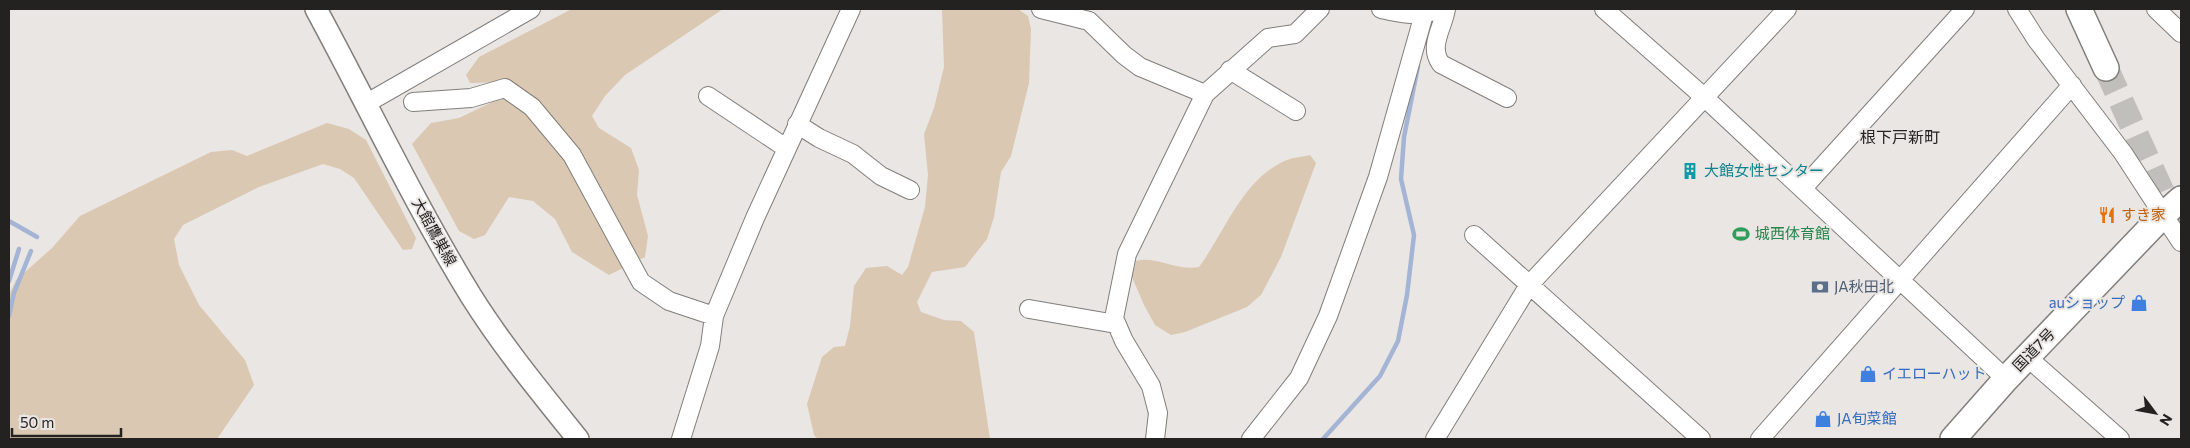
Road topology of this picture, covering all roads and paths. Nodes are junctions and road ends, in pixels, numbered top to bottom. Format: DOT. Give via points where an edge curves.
graph roads {
  1 [pos="316,9"];
  2 [pos="531,9"];
  3 [pos="851,9"];
  4 [pos="1041,9"];
  5 [pos="1320,9"];
  6 [pos="1381,9"];
  7 [pos="1441,9"];
  8 [pos="1446,9"];
  9 [pos="1604,9"];
  10 [pos="1787,9"];
  11 [pos="1965,9"];
  12 [pos="2017,9"];
  13 [pos="2079,9"];
  14 [pos="2156,9"];
  15 [pos="1405,12"];
  16 [pos="1424,14"];
  17 [pos="2181,33"];
  18 [pos="2106,68"];
  19 [pos="1230,70"];
  20 [pos="2072,85"];
  21 [pos="1205,94"];
  22 [pos="708,96"];
  23 [pos="1704,97"];
  24 [pos="1507,98"];
  25 [pos="414,102"];
  26 [pos="367,103"];
  27 [pos="1296,111"];
  28 [pos="797,124"];
  29 [pos="786,148"];
  30 [pos="1803,188"];
  31 [pos="910,190"];
  32 [pos="2173,206"];
  33 [pos="1474,235"];
  34 [pos="2181,242"];
  35 [pos="1898,280"];
  36 [pos="1529,286"];
  37 [pos="1029,309"];
  38 [pos="714,316"];
  39 [pos="1116,324"];
  40 [pos="2027,357"];
  41 [pos="2006,379"];
  42 [pos="578,439"];
  43 [pos="681,439"];
  44 [pos="1155,439"];
  45 [pos="1250,439"];
  46 [pos="1435,439"];
  47 [pos="1701,439"];
  48 [pos="1760,439"];
  49 [pos="1952,439"];
  50 [pos="2120,439"];
  1 -- 26 [label="main road, 大館鷹巣線"];
  2 -- 26 [label="street"];
  3 -- 28 [label="street"];
  4 -- 21 [label="street" via="1089,21 1140,67"];
  5 -- 19 [label="street" via="1295,34 1268,38"];
  6 -- 15 [label="street"];
  7 -- 16 [label="street"];
  8 -- 24 [label="street" via="1434,48 1440,64"];
  9 -- 23 [label="street"];
  10 -- 23 [label="street"];
  11 -- 30 [label="street"];
  12 -- 20 [label="street"];
  13 -- 18 [label="highway"];
  14 -- 17 [label="street"];
  15 -- 16 [label="street"];
  16 -- 45 [label="street" via="1378,177 1328,316 1299,378"];
  19 -- 21 [label="street"];
  19 -- 27 [label="street"];
  20 -- 32 [label="street" via="2123,153"];
  20 -- 35 [label="street"];
  21 -- 39 [label="street" via="1127,254 1114,318"];
  22 -- 29 [label="street"];
  23 -- 30 [label="street"];
  23 -- 36 [label="street"];
  25 -- 38 [label="street" via="472,98 505,88 526,102 572,155 641,282 669,301"];
  26 -- 42 [label="main road, 大館鷹巣線" via="428,223 472,298 520,368"];
  28 -- 29 [label="street"];
  28 -- 31 [label="street" via="853,154 881,176"];
  29 -- 38 [label="street"];
  30 -- 35 [label="street"];
  32 -- 34 [label="street"];
  32 -- 40 [label="highway, 国道7号"];
  33 -- 36 [label="street"];
  35 -- 41 [label="street"];
  35 -- 48 [label="street"];
  36 -- 46 [label="street"];
  36 -- 47 [label="street"];
  37 -- 39 [label="street"];
  38 -- 43 [label="street" via="710,346"];
  39 -- 44 [label="street" via="1151,386 1158,413"];
  40 -- 41 [label="highway, 国道7号"];
  40 -- 50 [label="street"];
  41 -- 49 [label="highway, 国道7号"];
}
